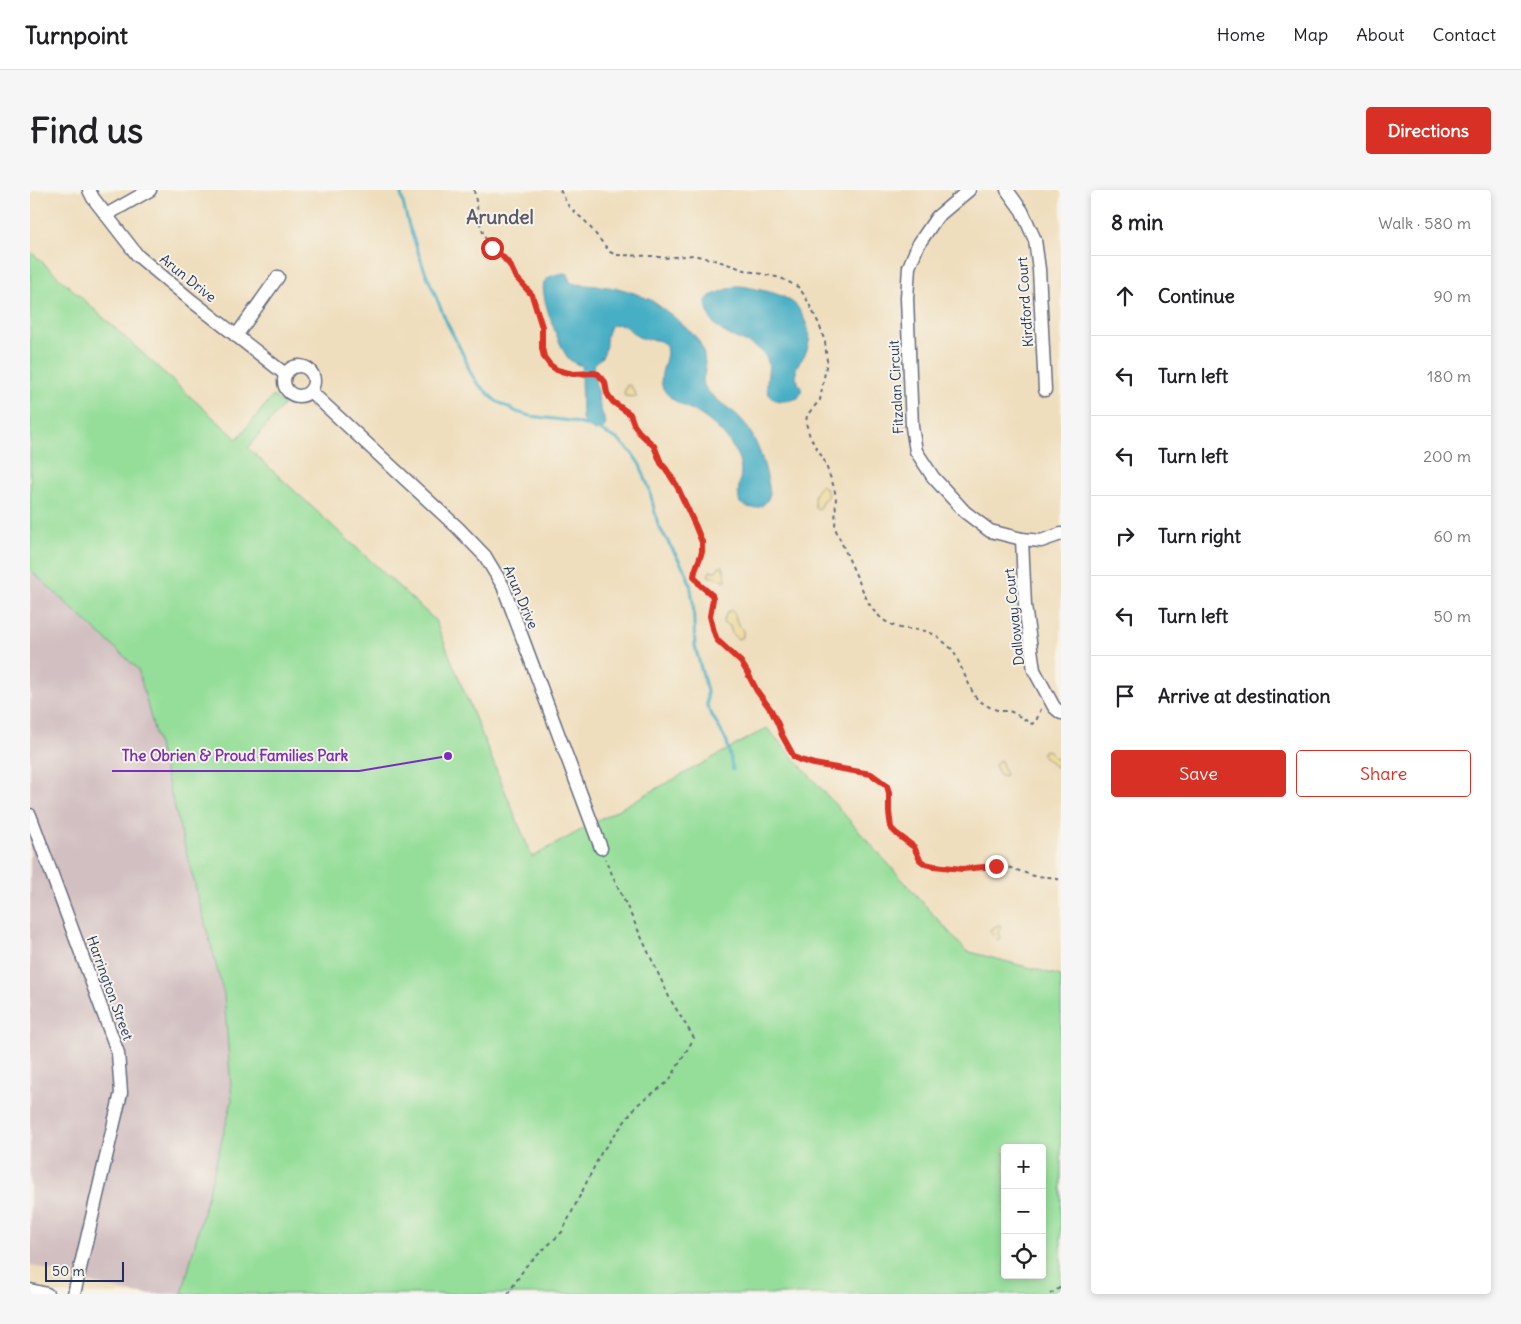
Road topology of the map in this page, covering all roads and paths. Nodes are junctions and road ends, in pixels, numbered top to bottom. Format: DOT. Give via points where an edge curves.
graph roads {
  1 [pos="89,190"];
  2 [pos="150,190"];
  3 [pos="474,190"];
  4 [pos="560,190"];
  5 [pos="969,190"];
  6 [pos="1007,190"];
  7 [pos="106,215"];
  8 [pos="278,277"];
  9 [pos="236,336"];
  10 [pos="285,374"];
  11 [pos="1045,390"];
  12 [pos="310,392"];
  13 [pos="1061,534"];
  14 [pos="1022,539"];
  15 [pos="1050,700"];
  16 [pos="1061,713"];
  17 [pos="30,815"];
  18 [pos="601,848"];
  19 [pos="1061,880"];
  20 [pos="1061,1287"];
  21 [pos="30,1290"];
  22 [pos="47,1294"];
  23 [pos="74,1294"];
  24 [pos="508,1294"];
  25 [pos="1050,1294"];
  1 -- 7 [label="street, Arun Drive"];
  2 -- 7 [label="street"];
  3 -- 19 [label="path" via="484,236 532,295 542,327 544,357 557,370 598,374 605,382 610,398 630,414 634,425 654,446 661,463 674,480 702,542 694,576 712,595 710,616 717,640 741,662 771,710 794,757 814,764 871,774 887,786 891,828 914,847 925,864 962,869 1008,867 1034,876"];
  4 -- 15 [label="path" via="569,206 616,255 665,258 693,255 748,272 781,278 798,287 815,315 827,351 820,400 807,415 806,423 834,487 835,528 868,602 883,620 892,625 937,636 953,650 974,695 991,708 1014,713 1032,724"];
  5 -- 14 [label="street, Fitzalan Circuit" via="937,217 918,244 909,267 907,298 912,427 916,451 965,512 990,531"];
  6 -- 11 [label="street, Kirdford Court" via="1022,211 1035,240"];
  7 -- 9 [label="street, Arun Drive" via="138,256"];
  8 -- 9 [label="street"];
  9 -- 10 [label="street, Arun Drive"];
  10 -- 12 [label="street" via="284,385 290,394 300,396"];
  10 -- 12 [label="street" via="293,367 307,369 314,382"];
  12 -- 18 [label="street, Arun Drive" via="485,556 503,586"];
  13 -- 14 [label="street, Fitzalan Circuit" via="1041,541"];
  14 -- 15 [label="street, Dalloway Court" via="1025,606 1034,670"];
  15 -- 16 [label="street, Dalloway Court"];
  17 -- 23 [label="street, Harrington Street" via="118,1053 121,1093"];
  18 -- 24 [label="path" via="670,999 694,1038 669,1081 637,1105 601,1153 562,1232 526,1266"];
  20 -- 25 [label="path"];
  21 -- 22 [label="street"];
}
